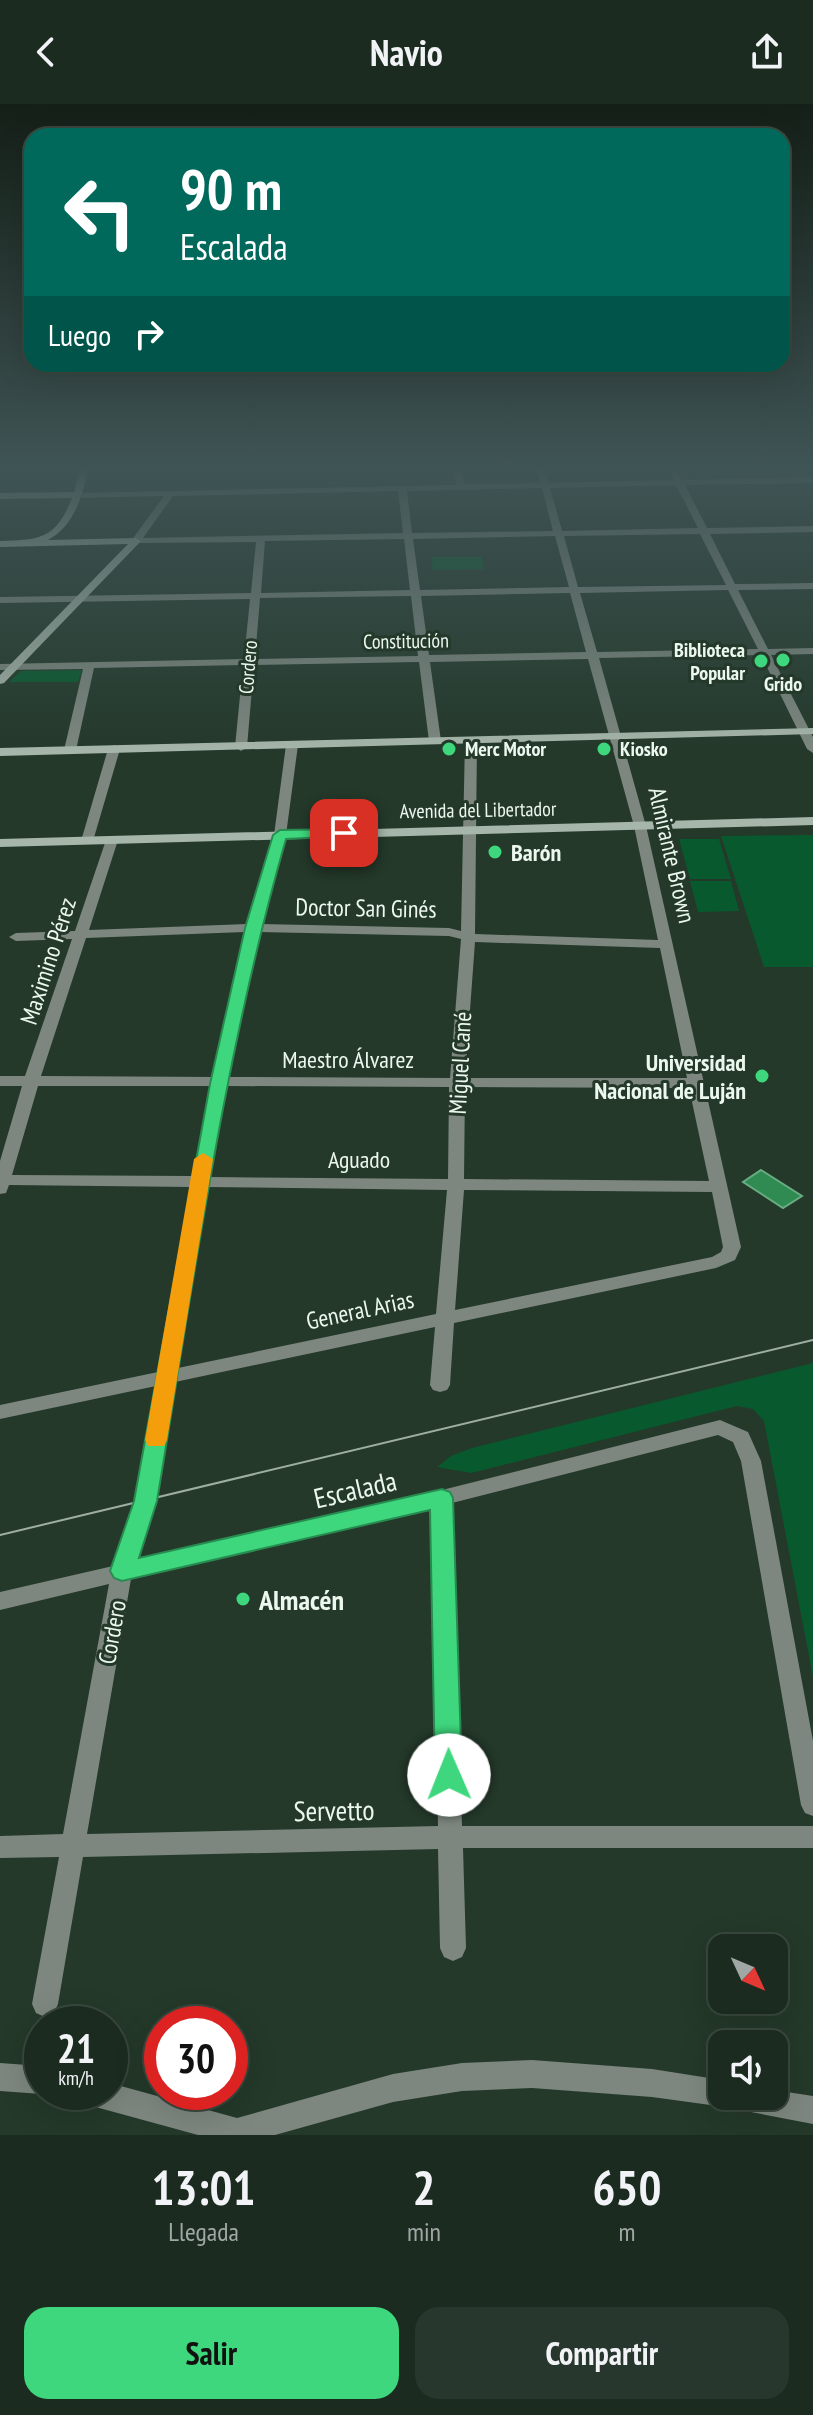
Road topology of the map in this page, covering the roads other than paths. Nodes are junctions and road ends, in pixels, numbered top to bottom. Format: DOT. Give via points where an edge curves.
graph roads {
  1 [pos="112,565"];
  2 [pos="258,565"];
  3 [pos="411,565"];
  4 [pos="566,565"];
  5 [pos="723,565"];
  6 [pos="813,586"];
  7 [pos="734,588"];
  8 [pos="573,590"];
  9 [pos="414,593"];
  10 [pos="254,597"];
  11 [pos="78,599"];
  12 [pos="0,600"];
  13 [pos="813,651"];
  14 [pos="766,652"];
  15 [pos="593,656"];
  16 [pos="422,659"];
  17 [pos="249,663"];
  18 [pos="89,665"];
  19 [pos="0,667"];
  20 [pos="13,667"];
  21 [pos="0,681"];
  22 [pos="809,732"];
  23 [pos="617,737"];
  24 [pos="471,740"];
  25 [pos="435,741"];
  26 [pos="292,745"];
  27 [pos="241,747"];
  28 [pos="114,749"];
  29 [pos="813,749"];
  30 [pos="70,750"];
  31 [pos="0,752"];
  32 [pos="813,821"];
  33 [pos="640,826"];
  34 [pos="471,829"];
  35 [pos="280,835"];
  36 [pos="112,840"];
  37 [pos="87,841"];
  38 [pos="0,843"];
  39 [pos="253,928"];
  40 [pos="80,935"];
  41 [pos="468,936"];
  42 [pos="16,937"];
  43 [pos="666,944"];
  44 [pos="0,1081"];
  45 [pos="31,1082"];
  46 [pos="457,1082"];
  47 [pos="696,1083"];
  48 [pos="218,1084"];
  49 [pos="1,1183"];
  50 [pos="199,1183"];
  51 [pos="456,1183"];
  52 [pos="718,1187"];
  53 [pos="729,1256"];
  54 [pos="447,1318"];
  55 [pos="167,1379"];
  56 [pos="440,1385"];
  57 [pos="0,1412"];
  58 [pos="442,1498"];
  59 [pos="122,1571"];
  60 [pos="0,1601"];
  61 [pos="813,1805"];
  62 [pos="450,1837"];
  63 [pos="813,1837"];
  64 [pos="0,1847"];
  65 [pos="73,1847"];
  66 [pos="453,1948"];
  67 [pos="45,2004"];
  68 [pos="0,2077"];
  69 [pos="24,2079"];
  70 [pos="708,2092"];
  71 [pos="128,2102"];
  72 [pos="788,2106"];
  73 [pos="813,2110"];
  74 [pos="237,2134"];
  1 -- 11 [label="main road"];
  2 -- 10 [label="street, Cordero"];
  3 -- 9 [label="street"];
  4 -- 8 [label="street, Almirante Brown"];
  5 -- 7 [label="street"];
  6 -- 7 [label="street"];
  7 -- 8 [label="street"];
  7 -- 14 [label="street"];
  8 -- 9 [label="street"];
  8 -- 15 [label="street, Almirante Brown"];
  9 -- 10 [label="street"];
  9 -- 16 [label="street"];
  10 -- 11 [label="street"];
  10 -- 17 [label="street, Cordero"];
  11 -- 12 [label="street"];
  11 -- 20 [label="main road"];
  13 -- 14 [label="street, Constitución"];
  14 -- 15 [label="street, Constitución"];
  14 -- 22 [label="street"];
  15 -- 16 [label="street, Constitución"];
  15 -- 23 [label="street, Almirante Brown"];
  16 -- 17 [label="street, Constitución"];
  16 -- 25 [label="street"];
  17 -- 18 [label="street, Constitución"];
  17 -- 27 [label="street, Cordero"];
  18 -- 20 [label="street, Constitución"];
  18 -- 30 [label="street"];
  19 -- 20 [label="street, Constitución"];
  20 -- 21 [label="main road"];
  22 -- 23 [label="main road"];
  22 -- 29 [label="street"];
  23 -- 24 [label="main road"];
  23 -- 33 [label="street, Almirante Brown"];
  24 -- 25 [label="main road"];
  24 -- 34 [label="street, Miguel Cané"];
  25 -- 26 [label="main road"];
  26 -- 27 [label="main road"];
  26 -- 35 [label="street, Cordero"];
  27 -- 28 [label="main road"];
  28 -- 30 [label="main road"];
  28 -- 37 [label="street"];
  30 -- 31 [label="main road"];
  32 -- 33 [label="main road, Avenida del Libertador"];
  33 -- 34 [label="main road, Avenida del Libertador"];
  33 -- 43 [label="street, Almirante Brown"];
  34 -- 35 [label="main road, Avenida del Libertador"];
  34 -- 41 [label="street, Miguel Cané"];
  35 -- 36 [label="main road, Avenida del Libertador"];
  35 -- 39 [label="street, Cordero"];
  36 -- 37 [label="main road, Avenida del Libertador"];
  36 -- 40 [label="street, Maximino Pérez"];
  37 -- 38 [label="main road, Avenida del Libertador"];
  39 -- 40 [label="street, Doctor San Ginés"];
  39 -- 41 [label="street, Doctor San Ginés"];
  39 -- 48 [label="street, Cordero"];
  40 -- 42 [label="street, Doctor San Ginés"];
  40 -- 45 [label="street, Maximino Pérez"];
  41 -- 43 [label="street, Doctor San Ginés"];
  41 -- 46 [label="street, Miguel Cané"];
  43 -- 47 [label="street, Almirante Brown"];
  44 -- 45 [label="street, Maestro Álvarez"];
  45 -- 48 [label="street, Maestro Álvarez"];
  45 -- 49 [label="street, Maximino Pérez"];
  46 -- 47 [label="street, Maestro Álvarez"];
  46 -- 48 [label="street, Maestro Álvarez"];
  46 -- 51 [label="street, Miguel Cané"];
  47 -- 52 [label="street, Almirante Brown"];
  48 -- 50 [label="street, Cordero"];
  49 -- 50 [label="street, Aguado"];
  50 -- 51 [label="street, Aguado"];
  50 -- 55 [label="street, Cordero"];
  51 -- 52 [label="street, Aguado"];
  51 -- 54 [label="street, Miguel Cané"];
  52 -- 53 [label="street, Almirante Brown" via="732,1247"];
  53 -- 54 [label="street, General Arias"];
  54 -- 55 [label="street, General Arias"];
  54 -- 56 [label="street, Miguel Cané"];
  55 -- 57 [label="street, General Arias"];
  55 -- 59 [label="street, Cordero" via="146,1501"];
  58 -- 59 [label="street, Escalada"];
  58 -- 61 [label="street, Escalada" via="720,1427 741,1437 751,1461"];
  58 -- 62 [label="street"];
  59 -- 60 [label="street, Escalada"];
  59 -- 65 [label="street, Cordero"];
  62 -- 63 [label="street, Servetto"];
  62 -- 65 [label="street, Servetto"];
  62 -- 66 [label="street"];
  64 -- 65 [label="street, Servetto"];
  65 -- 67 [label="street, Cordero"];
  68 -- 69 [label="street"];
  70 -- 74 [label="street" via="532,2074 462,2077 393,2088"];
  71 -- 74 [label="street"];
  72 -- 73 [label="street"];
}
